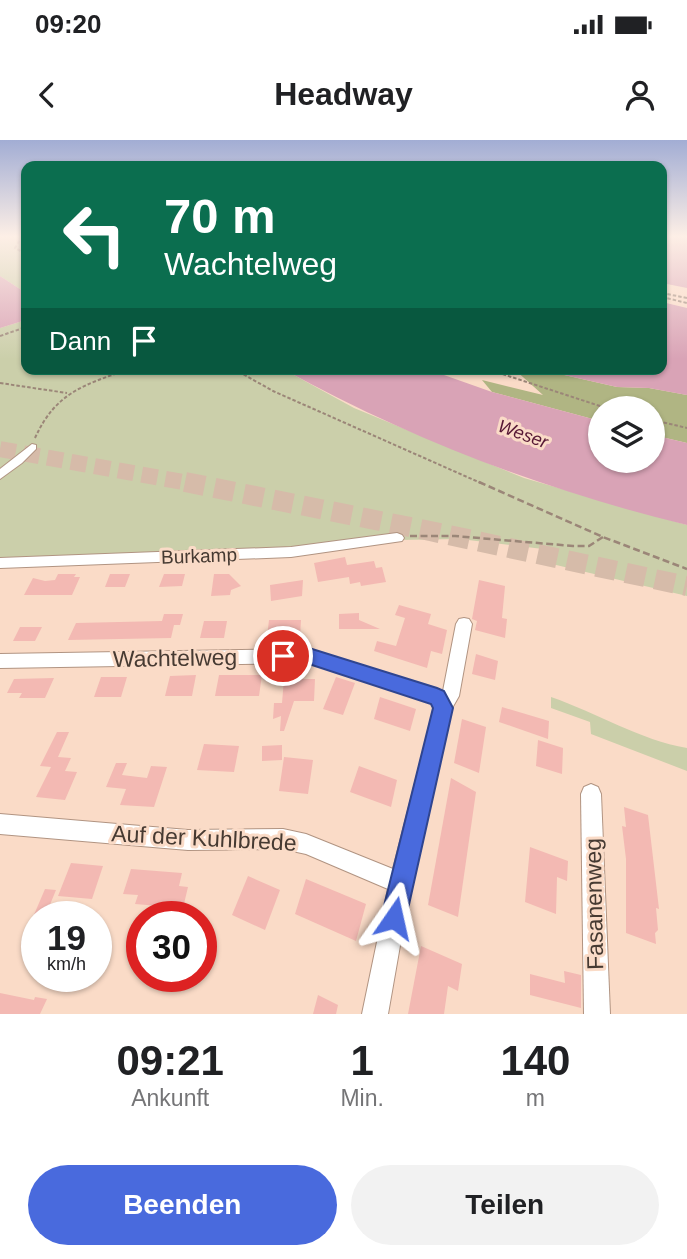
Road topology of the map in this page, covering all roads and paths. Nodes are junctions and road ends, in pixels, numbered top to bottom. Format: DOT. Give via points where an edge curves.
graph roads {
  1 [pos="667,294"];
  2 [pos="667,298"];
  3 [pos="687,298"];
  4 [pos="687,303"];
  5 [pos="21,329"];
  6 [pos="0,336"];
  7 [pos="114,375"];
  8 [pos="245,375"];
  9 [pos="505,375"];
  10 [pos="0,383"];
  11 [pos="67,393"];
  12 [pos="588,402"];
  13 [pos="665,423"];
  14 [pos="687,428"];
  15 [pos="32,447"];
  16 [pos="0,475"];
  17 [pos="603,537"];
  18 [pos="397,538"];
  19 [pos="0,563"];
  20 [pos="687,569"];
  21 [pos="464,624"];
  22 [pos="0,661"];
  23 [pos="443,708"];
  24 [pos="591,794"];
  25 [pos="0,824"];
  26 [pos="400,883"];
  27 [pos="375,1014"];
  28 [pos="597,1014"];
  1 -- 3 [label="path"];
  2 -- 4 [label="path"];
  5 -- 6 [label="path"];
  7 -- 11 [label="path"];
  8 -- 17 [label="path"];
  9 -- 12 [label="path"];
  10 -- 11 [label="path"];
  11 -- 15 [label="path" via="43,417"];
  13 -- 14 [label="path"];
  15 -- 16 [label="street"];
  17 -- 18 [label="path" via="589,546 455,536"];
  17 -- 20 [label="path"];
  18 -- 19 [label="street, Burkamp" via="291,552"];
  21 -- 23 [label="street" via="450,695"];
  22 -- 23 [label="street, Wachtelweg" via="309,656 437,697"];
  23 -- 26 [label="street"];
  24 -- 28 [label="street, Fasanenweg"];
  25 -- 26 [label="street, Auf der Kuhlbrede" via="188,840 283,839"];
  26 -- 27 [label="street"];
}
